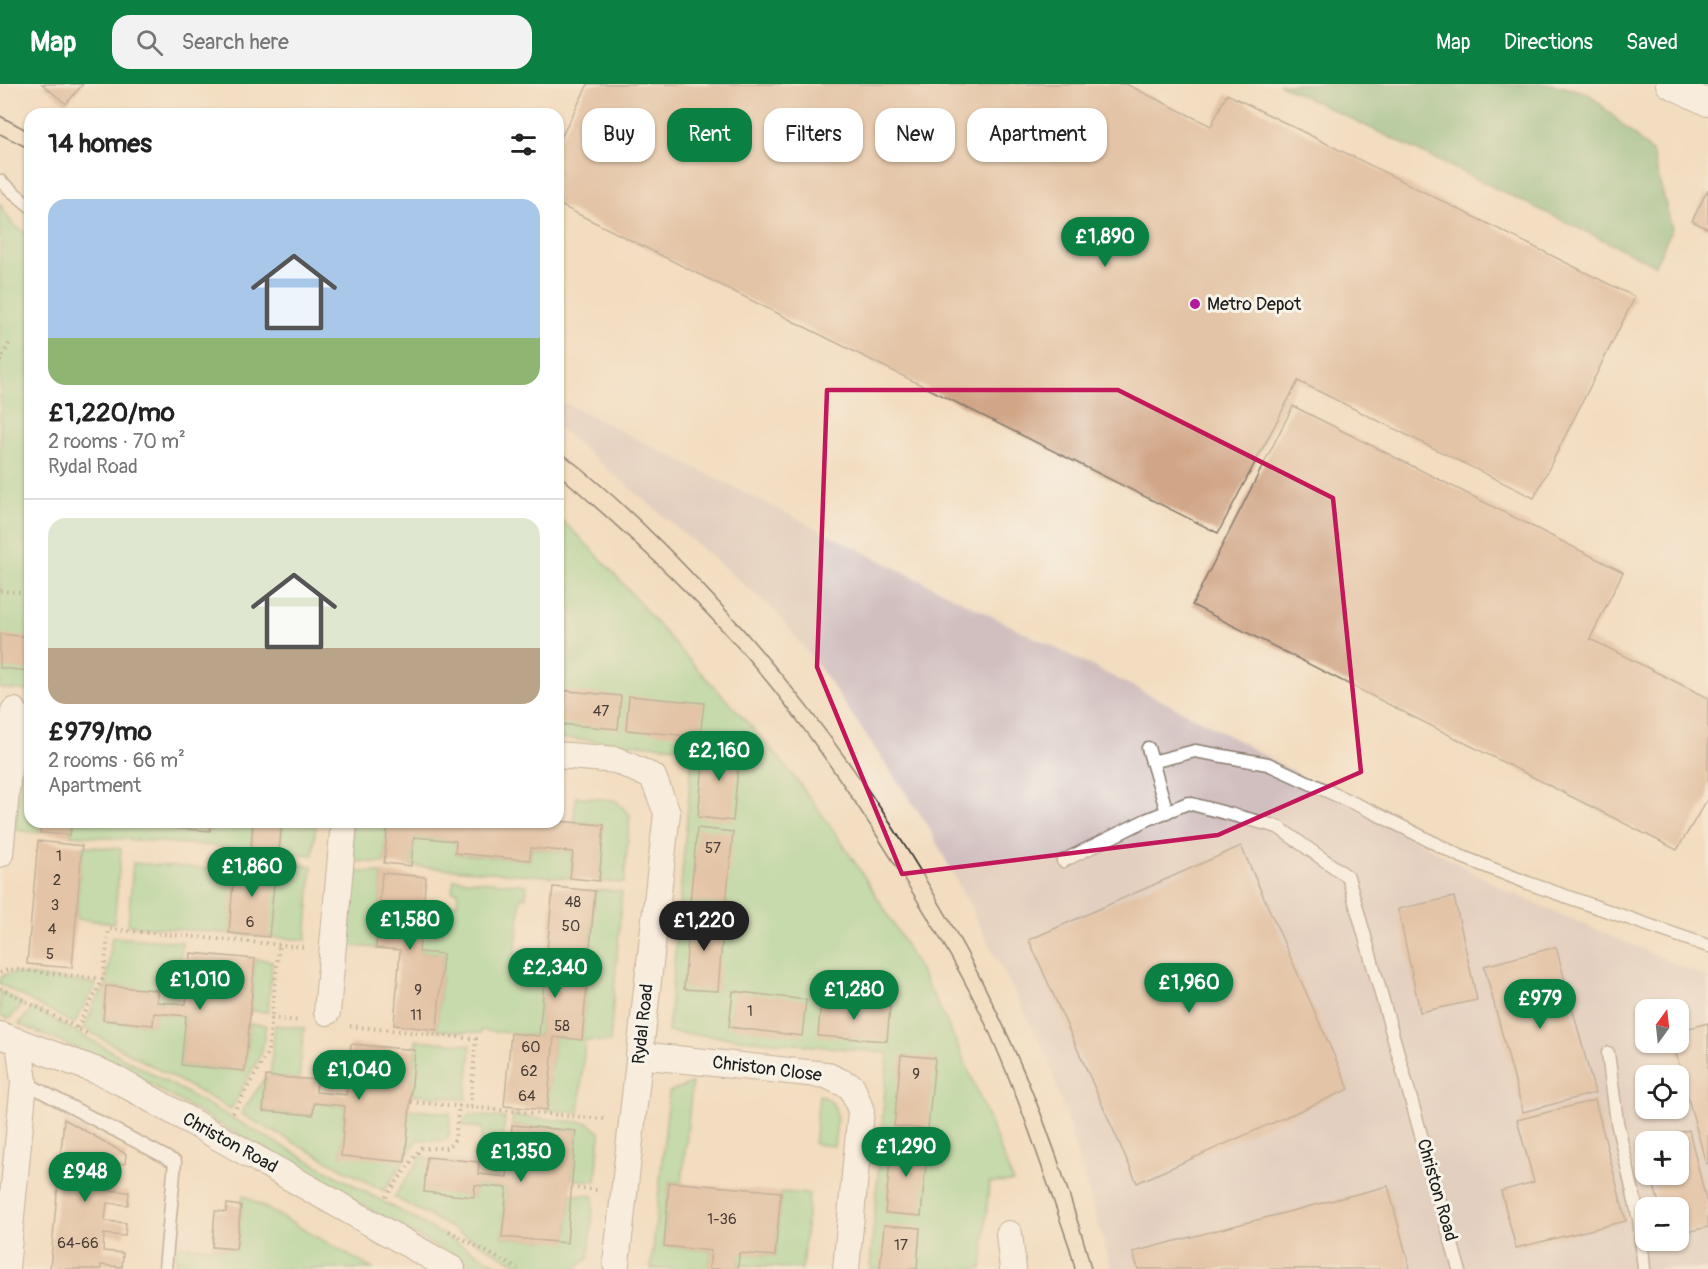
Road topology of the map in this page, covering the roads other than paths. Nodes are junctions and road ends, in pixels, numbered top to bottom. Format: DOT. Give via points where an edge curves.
graph roads {
  1 [pos="1669,84"];
  2 [pos="1708,103"];
  3 [pos="0,181"];
  4 [pos="24,201"];
  5 [pos="14,711"];
  6 [pos="1148,748"];
  7 [pos="564,756"];
  8 [pos="1152,762"];
  9 [pos="1167,812"];
  10 [pos="343,828"];
  11 [pos="0,854"];
  12 [pos="1063,861"];
  13 [pos="1708,946"];
  14 [pos="315,1017"];
  15 [pos="9,1038"];
  16 [pos="1608,1053"];
  17 [pos="639,1055"];
  18 [pos="24,1082"];
  19 [pos="1009,1234"];
  20 [pos="616,1264"];
  21 [pos="6,1269"];
  22 [pos="165,1269"];
  23 [pos="452,1269"];
  24 [pos="846,1269"];
  25 [pos="1013,1269"];
  26 [pos="1459,1269"];
  27 [pos="1644,1269"];
  1 -- 2 [label="street"];
  3 -- 4 [label="lane"];
  5 -- 11 [label="street"];
  6 -- 8 [label="lane"];
  7 -- 17 [label="street, Rydal Road" via="616,760 653,777 667,813"];
  8 -- 9 [label="lane"];
  8 -- 13 [label="lane" via="1195,751 1268,764 1460,856"];
  9 -- 12 [label="lane, Christon Road"];
  9 -- 26 [label="lane, Christon Road" via="1188,803 1278,827 1348,877"];
  10 -- 14 [label="street" via="332,950"];
  15 -- 18 [label="street"];
  15 -- 23 [label="street, Christon Road" via="121,1082"];
  16 -- 27 [label="lane" via="1617,1122 1639,1219"];
  17 -- 20 [label="street, Rydal Road"];
  17 -- 24 [label="street, Christon Close" via="826,1075 852,1087 861,1111"];
  18 -- 21 [label="street"];
  18 -- 22 [label="lane" via="175,1162"];
  19 -- 25 [label="street"];
}
